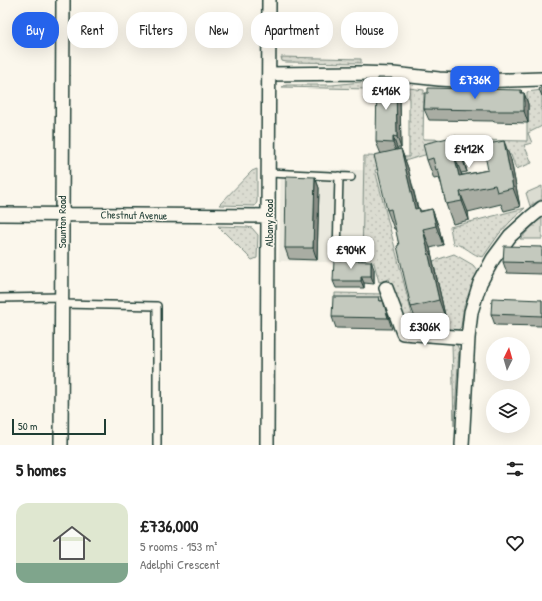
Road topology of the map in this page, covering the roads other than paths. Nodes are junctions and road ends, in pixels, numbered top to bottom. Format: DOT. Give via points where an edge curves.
graph roads {
  1 [pos="63,0"];
  2 [pos="269,0"];
  3 [pos="269,74"];
  4 [pos="542,79"];
  5 [pos="269,173"];
  6 [pos="339,176"];
  7 [pos="351,176"];
  8 [pos="542,208"];
  9 [pos="0,214"];
  10 [pos="61,215"];
  11 [pos="268,216"];
  12 [pos="337,254"];
  13 [pos="386,288"];
  14 [pos="0,298"];
  15 [pos="62,300"];
  16 [pos="468,338"];
  17 [pos="61,445"];
  18 [pos="157,445"];
  19 [pos="267,445"];
  20 [pos="462,445"];
  1 -- 10 [label="street, Saunton Road"];
  2 -- 3 [label="street, Albany Road"];
  3 -- 4 [label="street" via="393,74 474,81"];
  3 -- 5 [label="street, Albany Road"];
  5 -- 6 [label="lane"];
  5 -- 11 [label="street, Albany Road"];
  6 -- 7 [label="lane"];
  6 -- 12 [label="lane"];
  8 -- 16 [label="street" via="510,236 493,259 480,283 471,312"];
  9 -- 10 [label="street, Chestnut Avenue"];
  10 -- 11 [label="street, Chestnut Avenue"];
  10 -- 15 [label="street, Saunton Road"];
  11 -- 19 [label="street, Albany Road"];
  13 -- 16 [label="street" via="402,333"];
  14 -- 15 [label="lane"];
  15 -- 17 [label="street, Saunton Road"];
  15 -- 18 [label="lane" via="157,306"];
  16 -- 20 [label="street"];
}
